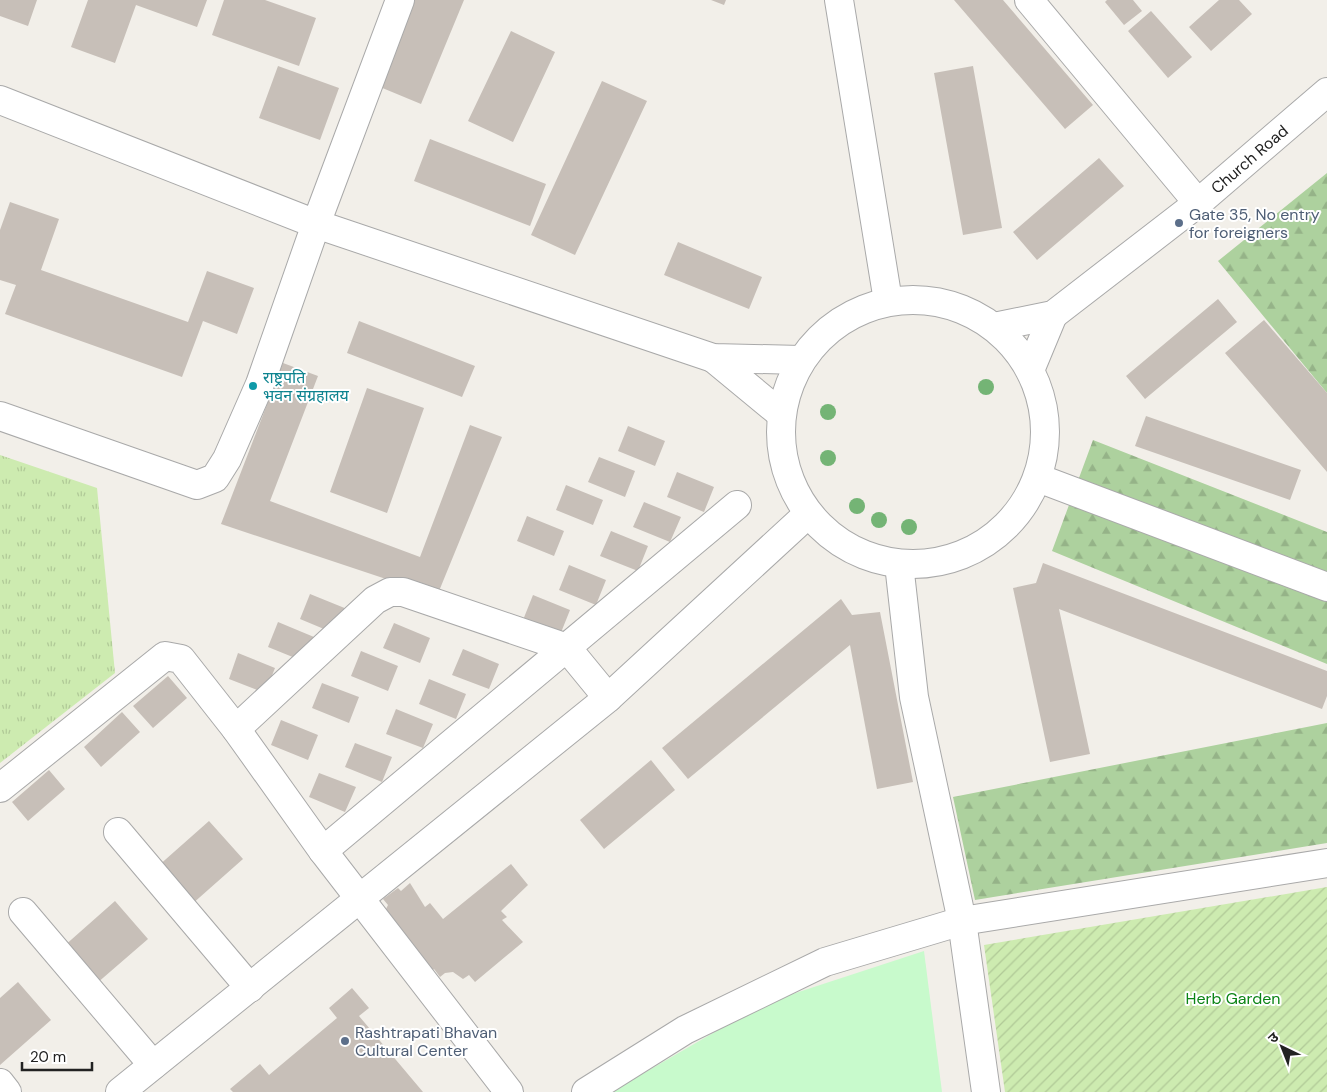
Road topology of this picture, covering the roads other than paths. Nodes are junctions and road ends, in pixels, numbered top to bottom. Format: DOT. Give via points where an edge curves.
graph roads {
  1 [pos="400,0"];
  2 [pos="839,0"];
  3 [pos="1029,0"];
  4 [pos="1327,92"];
  5 [pos="0,100"];
  6 [pos="1198,203"];
  7 [pos="316,224"];
  8 [pos="888,300"];
  9 [pos="1053,315"];
  10 [pos="994,327"];
  11 [pos="713,358"];
  12 [pos="801,360"];
  13 [pos="1031,368"];
  14 [pos="781,414"];
  15 [pos="0,416"];
  16 [pos="1038,478"];
  17 [pos="737,505"];
  18 [pos="808,514"];
  19 [pos="899,564"];
  20 [pos="1327,587"];
  21 [pos="567,648"];
  22 [pos="608,698"];
  23 [pos="236,729"];
  24 [pos="0,788"];
  25 [pos="118,832"];
  26 [pos="323,851"];
  27 [pos="1327,863"];
  28 [pos="361,898"];
  29 [pos="23,912"];
  30 [pos="962,921"];
  31 [pos="250,988"];
  32 [pos="153,1066"];
  33 [pos="0,1083"];
  34 [pos="7,1092"];
  35 [pos="120,1092"];
  36 [pos="509,1092"];
  37 [pos="586,1092"];
  38 [pos="986,1092"];
  1 -- 7 [label="street"];
  2 -- 8 [label="street"];
  3 -- 6 [label="street"];
  4 -- 6 [label="street, Church Road"];
  5 -- 7 [label="street"];
  6 -- 9 [label="street, Church Road"];
  7 -- 11 [label="street"];
  7 -- 15 [label="street" via="260,384 227,460 215,478 197,485"];
  8 -- 10 [label="street" via="939,300"];
  8 -- 12 [label="street" via="838,321"];
  9 -- 10 [label="street, Church Road"];
  9 -- 13 [label="street, Church Road"];
  10 -- 13 [label="street"];
  11 -- 12 [label="street"];
  11 -- 14 [label="street"];
  12 -- 14 [label="street"];
  13 -- 16 [label="street" via="1046,422"];
  14 -- 18 [label="street" via="783,460"];
  16 -- 19 [label="street" via="1016,516 983,545 943,562"];
  16 -- 20 [label="street"];
  17 -- 21 [label="street"];
  18 -- 19 [label="street" via="842,545"];
  18 -- 22 [label="street"];
  19 -- 30 [label="street" via="914,696"];
  21 -- 22 [label="street"];
  21 -- 23 [label="street" via="403,592 390,592 375,600"];
  21 -- 26 [label="street"];
  22 -- 28 [label="street"];
  23 -- 24 [label="street" via="181,659 165,656"];
  23 -- 26 [label="street"];
  25 -- 31 [label="street"];
  26 -- 28 [label="street"];
  27 -- 30 [label="street"];
  28 -- 31 [label="street"];
  28 -- 36 [label="street"];
  29 -- 32 [label="street"];
  30 -- 37 [label="street" via="825,962 685,1030"];
  30 -- 38 [label="street"];
  31 -- 32 [label="street"];
  32 -- 35 [label="street"];
  33 -- 34 [label="street"];
}
